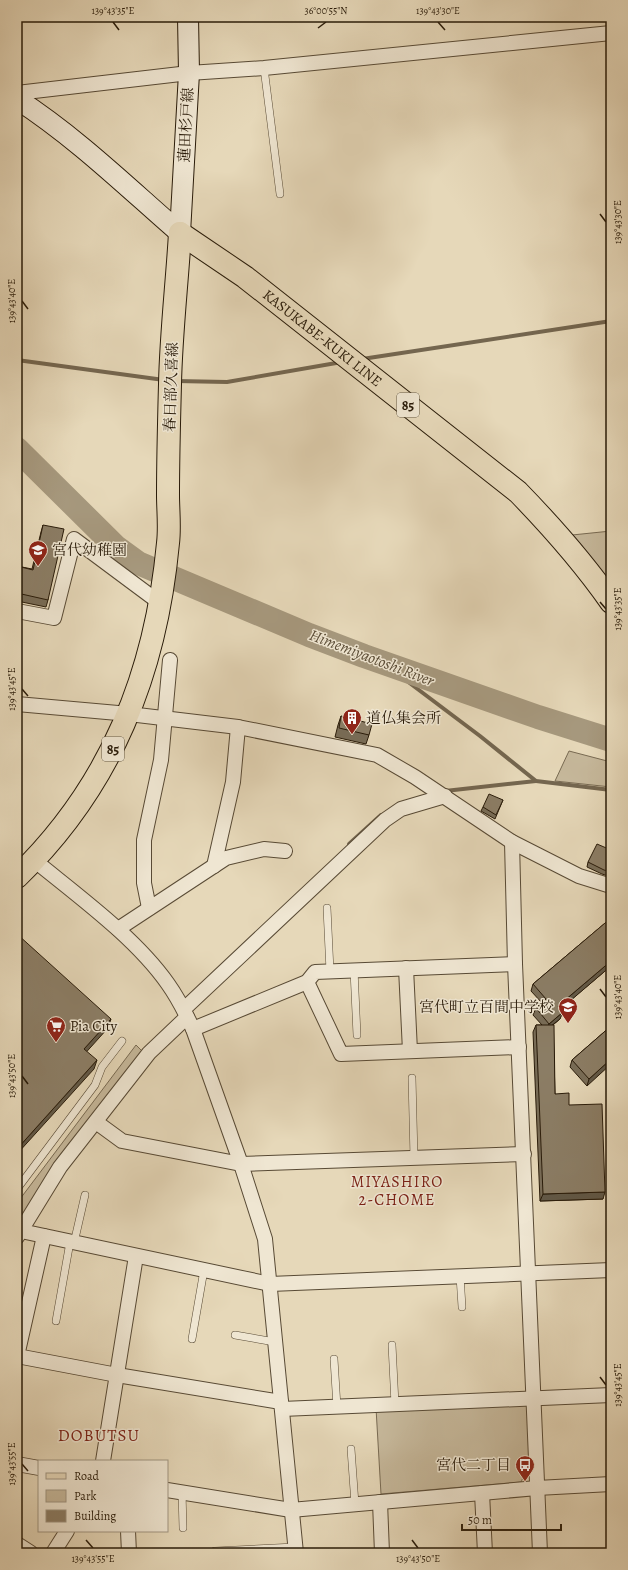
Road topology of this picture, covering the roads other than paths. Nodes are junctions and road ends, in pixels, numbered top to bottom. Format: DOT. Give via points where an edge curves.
graph roads {
  1 [pos="188,17"];
  2 [pos="611,33"];
  3 [pos="264,68"];
  4 [pos="189,73"];
  5 [pos="17,93"];
  6 [pos="17,99"];
  7 [pos="280,194"];
  8 [pos="180,233"];
  9 [pos="161,601"];
  10 [pos="611,602"];
  11 [pos="17,611"];
  12 [pos="170,660"];
  13 [pos="17,704"];
  14 [pos="129,714"];
  15 [pos="165,718"];
  16 [pos="238,727"];
  17 [pos="445,796"];
  18 [pos="512,842"];
  19 [pos="285,851"];
  20 [pos="34,860"];
  21 [pos="214,866"];
  22 [pos="17,876"];
  23 [pos="611,886"];
  24 [pos="149,908"];
  25 [pos="327,908"];
  26 [pos="118,929"];
  27 [pos="515,964"];
  28 [pos="406,968"];
  29 [pos="354,970"];
  30 [pos="330,971"];
  31 [pos="307,982"];
  32 [pos="188,1018"];
  33 [pos="357,1035"];
  34 [pos="122,1041"];
  35 [pos="519,1047"];
  36 [pos="410,1051"];
  37 [pos="412,1078"];
  38 [pos="96,1122"];
  39 [pos="524,1154"];
  40 [pos="414,1158"];
  41 [pos="241,1164"];
  42 [pos="17,1189"];
  43 [pos="85,1196"];
  44 [pos="19,1234"];
  45 [pos="44,1236"];
  46 [pos="72,1242"];
  47 [pos="136,1256"];
  48 [pos="204,1270"];
  49 [pos="611,1270"];
  50 [pos="529,1273"];
  51 [pos="460,1276"];
  52 [pos="270,1284"];
  53 [pos="462,1307"];
  54 [pos="56,1322"];
  55 [pos="235,1335"];
  56 [pos="192,1339"];
  57 [pos="275,1342"];
  58 [pos="392,1345"];
  59 [pos="17,1356"];
  60 [pos="334,1359"];
  61 [pos="117,1375"];
  62 [pos="611,1395"];
  63 [pos="534,1399"];
  64 [pos="395,1404"];
  65 [pos="281,1406"];
  66 [pos="337,1407"];
  67 [pos="351,1448"];
  68 [pos="104,1460"];
  69 [pos="17,1464"];
  70 [pos="38,1468"];
  71 [pos="611,1484"];
  72 [pos="536,1488"];
  73 [pos="168,1490"];
  74 [pos="182,1492"];
  75 [pos="482,1493"];
  76 [pos="380,1502"];
  77 [pos="354,1504"];
  78 [pos="291,1510"];
  79 [pos="183,1528"];
  80 [pos="66,1532"];
  81 [pos="128,1532"];
  82 [pos="17,1544"];
  83 [pos="296,1550"];
  84 [pos="215,1551"];
  85 [pos="31,1553"];
  86 [pos="53,1553"];
  87 [pos="128,1553"];
  88 [pos="382,1553"];
  89 [pos="485,1553"];
  90 [pos="540,1553"];
  1 -- 4 [label="main road, 蓮田杉戸線"];
  2 -- 3 [label="street"];
  3 -- 4 [label="street"];
  3 -- 7 [label="lane"];
  4 -- 5 [label="street"];
  4 -- 8 [label="main road, 蓮田杉戸線"];
  6 -- 8 [label="main road" via="97,158"];
  8 -- 9 [label="main road, 春日部久喜線 / 85" via="170,374 169,542"];
  8 -- 10 [label="main road, KASUKABE-KUKI LINE / 85" via="245,277 518,492 561,536 588,568"];
  9 -- 11 [label="street" via="74,539 54,618"];
  9 -- 14 [label="main road, 85"];
  12 -- 15 [label="street"];
  13 -- 14 [label="street"];
  14 -- 15 [label="street"];
  14 -- 20 [label="main road, 85" via="114,747 91,786 59,831"];
  15 -- 16 [label="street"];
  15 -- 24 [label="street" via="161,760 144,840 144,883"];
  16 -- 17 [label="street" via="377,755"];
  16 -- 21 [label="street" via="233,782"];
  17 -- 18 [label="street"];
  17 -- 32 [label="street" via="401,809 385,820"];
  18 -- 23 [label="street" via="579,876"];
  18 -- 27 [label="street"];
  19 -- 21 [label="street" via="264,849 226,858"];
  20 -- 22 [label="main road, 85"];
  20 -- 26 [label="street"];
  21 -- 24 [label="street"];
  24 -- 26 [label="street"];
  25 -- 30 [label="lane"];
  26 -- 32 [label="street" via="156,968"];
  27 -- 28 [label="street"];
  27 -- 35 [label="street"];
  28 -- 29 [label="street"];
  28 -- 36 [label="street"];
  29 -- 30 [label="street"];
  29 -- 33 [label="lane"];
  30 -- 31 [label="street" via="315,972"];
  31 -- 32 [label="street"];
  31 -- 36 [label="street" via="341,1054"];
  32 -- 38 [label="street" via="149,1053"];
  32 -- 41 [label="street"];
  34 -- 42 [label="lane" via="102,1067 95,1086"];
  35 -- 36 [label="street"];
  35 -- 39 [label="street"];
  37 -- 40 [label="lane"];
  38 -- 41 [label="street" via="122,1141"];
  38 -- 44 [label="street" via="60,1167"];
  39 -- 40 [label="street"];
  39 -- 50 [label="street"];
  40 -- 41 [label="street"];
  41 -- 52 [label="street" via="265,1239"];
  43 -- 46 [label="lane"];
  44 -- 45 [label="street"];
  45 -- 46 [label="street"];
  45 -- 59 [label="street"];
  46 -- 47 [label="street"];
  46 -- 54 [label="lane"];
  47 -- 48 [label="street"];
  47 -- 61 [label="street"];
  48 -- 52 [label="street"];
  48 -- 56 [label="lane"];
  49 -- 50 [label="street"];
  50 -- 51 [label="street"];
  50 -- 63 [label="street"];
  51 -- 52 [label="street"];
  51 -- 53 [label="lane"];
  52 -- 57 [label="street"];
  55 -- 57 [label="lane"];
  57 -- 65 [label="street"];
  58 -- 64 [label="lane"];
  59 -- 61 [label="street"];
  60 -- 66 [label="lane"];
  61 -- 65 [label="street"];
  61 -- 68 [label="street"];
  62 -- 63 [label="street"];
  63 -- 64 [label="street"];
  63 -- 72 [label="street"];
  64 -- 66 [label="street"];
  65 -- 66 [label="street"];
  65 -- 78 [label="street"];
  67 -- 77 [label="lane"];
  69 -- 70 [label="street"];
  71 -- 72 [label="street"];
  72 -- 75 [label="street"];
  72 -- 90 [label="street"];
  73 -- 74 [label="street"];
  74 -- 78 [label="street"];
  74 -- 79 [label="lane"];
  75 -- 76 [label="street"];
  75 -- 89 [label="street"];
  76 -- 77 [label="street"];
  76 -- 88 [label="street"];
  77 -- 78 [label="street"];
  78 -- 83 [label="street"];
  80 -- 86 [label="street"];
  81 -- 87 [label="street"];
  82 -- 85 [label="street"];
  83 -- 84 [label="lane"];
}
